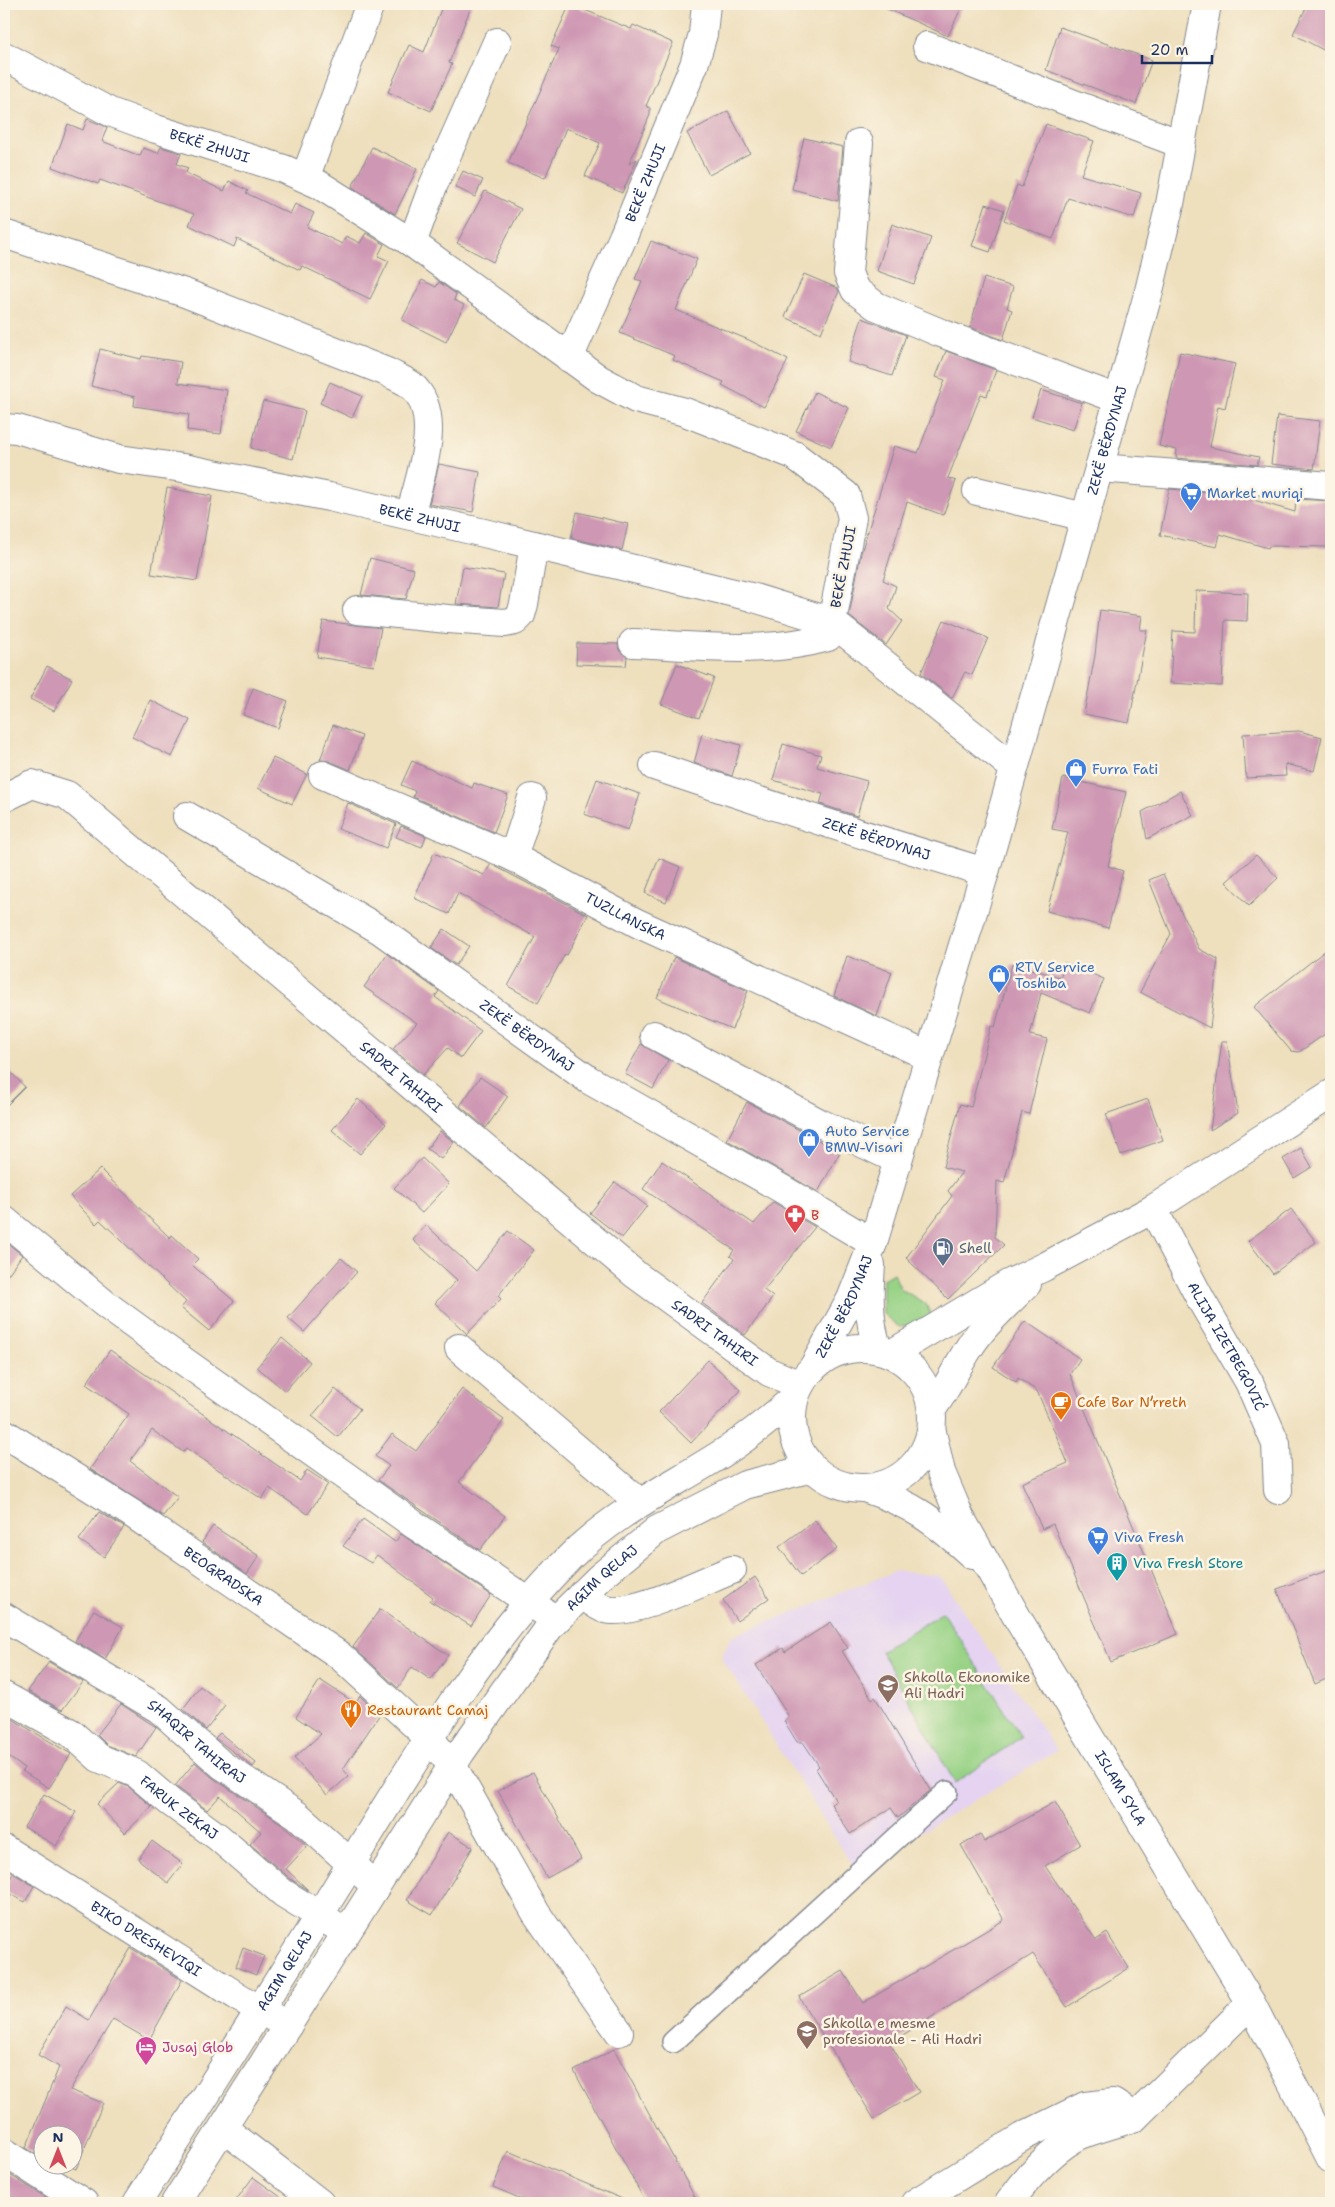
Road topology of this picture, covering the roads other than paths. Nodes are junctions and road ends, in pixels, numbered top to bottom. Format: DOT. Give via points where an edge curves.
graph roads {
  1 [pos="370,4"];
  2 [pos="706,4"];
  3 [pos="1207,4"];
  4 [pos="497,42"];
  5 [pos="927,46"];
  6 [pos="4,56"];
  7 [pos="860,143"];
  8 [pos="1181,144"];
  9 [pos="306,178"];
  10 [pos="4,234"];
  11 [pos="412,243"];
  12 [pos="569,358"];
  13 [pos="1118,399"];
  14 [pos="4,428"];
  15 [pos="1099,468"];
  16 [pos="1331,486"];
  17 [pos="977,492"];
  18 [pos="410,515"];
  19 [pos="1085,517"];
  20 [pos="534,546"];
  21 [pos="358,610"];
  22 [pos="832,622"];
  23 [pos="633,643"];
  24 [pos="654,766"];
  25 [pos="1014,768"];
  26 [pos="323,775"];
  27 [pos="4,798"];
  28 [pos="532,798"];
  29 [pos="187,816"];
  30 [pos="513,857"];
  31 [pos="985,872"];
  32 [pos="654,1034"];
  33 [pos="928,1056"];
  34 [pos="1331,1094"];
  35 [pos="898,1160"];
  36 [pos="1153,1209"];
  37 [pos="4,1220"];
  38 [pos="873,1243"];
  39 [pos="1044,1267"];
  40 [pos="459,1348"];
  41 [pos="884,1351"];
  42 [pos="802,1384"];
  43 [pos="932,1420"];
  44 [pos="4,1433"];
  45 [pos="812,1468"];
  46 [pos="867,1489"];
  47 [pos="1278,1490"];
  48 [pos="639,1502"];
  49 [pos="732,1570"];
  50 [pos="992,1573"];
  51 [pos="582,1594"];
  52 [pos="527,1602"];
  53 [pos="4,1618"];
  54 [pos="556,1620"];
  55 [pos="4,1696"];
  56 [pos="429,1738"];
  57 [pos="452,1765"];
  58 [pos="947,1792"];
  59 [pos="4,1849"];
  60 [pos="352,1863"];
  61 [pos="376,1886"];
  62 [pos="320,1915"];
  63 [pos="346,1932"];
  64 [pos="1251,2003"];
  65 [pos="261,2011"];
  66 [pos="288,2025"];
  67 [pos="619,2032"];
  68 [pos="673,2042"];
  69 [pos="1135,2117"];
  70 [pos="223,2128"];
  71 [pos="4,2152"];
  72 [pos="1331,2159"];
  73 [pos="84,2203"];
  74 [pos="137,2203"];
  75 [pos="175,2203"];
  76 [pos="320,2203"];
  77 [pos="915,2203"];
  78 [pos="1010,2203"];
  1 -- 9 [label="street"];
  2 -- 12 [label="street, BEKË ZHUJI" via="703,34 694,65"];
  3 -- 8 [label="street, ZEKË BËRDYNAJ"];
  4 -- 11 [label="street" via="433,186"];
  5 -- 8 [label="street"];
  6 -- 9 [label="street, BEKË ZHUJI" via="110,112"];
  7 -- 13 [label="street" via="848,273 855,290 876,306 941,333"];
  8 -- 13 [label="street, ZEKË BËRDYNAJ" via="1170,204"];
  9 -- 11 [label="street, BEKË ZHUJI"];
  10 -- 18 [label="street" via="184,293 387,372 411,385 428,414 427,446"];
  11 -- 12 [label="street, BEKË ZHUJI"];
  12 -- 22 [label="street, BEKË ZHUJI" via="636,399 685,412 794,455 846,495 852,518"];
  13 -- 15 [label="street, ZEKË BËRDYNAJ"];
  14 -- 18 [label="street, BEKË ZHUJI" via="119,459 183,468"];
  15 -- 16 [label="street"];
  15 -- 19 [label="street, ZEKË BËRDYNAJ"];
  17 -- 19 [label="street"];
  18 -- 20 [label="street, BEKË ZHUJI"];
  19 -- 25 [label="street, ZEKË BËRDYNAJ"];
  20 -- 21 [label="street" via="524,604 515,621 476,621"];
  20 -- 22 [label="street, BEKË ZHUJI" via="751,597"];
  22 -- 23 [label="street" via="828,637 762,648"];
  22 -- 25 [label="street, BEKË ZHUJI"];
  24 -- 31 [label="street, ZEKË BËRDYNAJ" via="801,813 858,835"];
  25 -- 31 [label="street, ZEKË BËRDYNAJ"];
  26 -- 30 [label="street, TUZLLANSKA"];
  27 -- 42 [label="street, SADRI TAHIRI" via="32,784 67,795 636,1275 769,1372"];
  28 -- 30 [label="street"];
  29 -- 38 [label="street, ZEKË BËRDYNAJ" via="380,930 589,1080"];
  30 -- 33 [label="street, TUZLLANSKA" via="637,923"];
  31 -- 33 [label="street, ZEKË BËRDYNAJ"];
  32 -- 35 [label="street"];
  33 -- 35 [label="street, ZEKË BËRDYNAJ"];
  34 -- 36 [label="street"];
  35 -- 38 [label="street, ZEKË BËRDYNAJ"];
  36 -- 39 [label="street"];
  36 -- 47 [label="street, ALIJA IZETBEGOVIĆ" via="1249,1382 1276,1444"];
  37 -- 52 [label="street" via="121,1316"];
  38 -- 41 [label="street, ZEKË BËRDYNAJ" via="872,1333"];
  38 -- 42 [label="street, ZEKË BËRDYNAJ" via="851,1299"];
  39 -- 41 [label="street"];
  39 -- 43 [label="street" via="995,1316 969,1348"];
  40 -- 48 [label="street"];
  41 -- 42 [label="street, ZEKË BËRDYNAJ" via="849,1349 829,1356"];
  41 -- 43 [label="street" via="911,1367 925,1386"];
  42 -- 45 [label="street, ZEKË BËRDYNAJ" via="792,1425 795,1441"];
  42 -- 48 [label="street, AGIM QELAJ" via="768,1421 732,1447"];
  43 -- 46 [label="street, ZEKË BËRDYNAJ" via="924,1454 909,1471 890,1483"];
  43 -- 50 [label="street, ISLAM SYLA" via="941,1472 960,1517"];
  44 -- 56 [label="street, BEOGRADSKA" via="131,1513 339,1655"];
  45 -- 46 [label="street, ZEKË BËRDYNAJ" via="828,1480 847,1487"];
  45 -- 51 [label="street, AGIM QELAJ" via="744,1485 657,1530"];
  46 -- 50 [label="street, ISLAM SYLA" via="895,1498 936,1522"];
  48 -- 52 [label="street, AGIM QELAJ" via="573,1554"];
  49 -- 51 [label="street" via="678,1593 621,1610 603,1609"];
  50 -- 64 [label="street, ISLAM SYLA"];
  51 -- 54 [label="street, AGIM QELAJ"];
  52 -- 54 [label="street"];
  52 -- 56 [label="street, AGIM QELAJ"];
  53 -- 60 [label="street, SHAQIR TAHIRAJ" via="159,1709 222,1765 297,1816"];
  54 -- 57 [label="street, AGIM QELAJ"];
  55 -- 62 [label="street, FARUK ZEKAJ" via="71,1733 99,1758 138,1774 283,1893"];
  56 -- 57 [label="street"];
  56 -- 60 [label="street, AGIM QELAJ"];
  57 -- 61 [label="street, AGIM QELAJ"];
  57 -- 67 [label="street" via="536,1913"];
  58 -- 68 [label="street"];
  59 -- 65 [label="street, BIKO DRESHEVIQI"];
  60 -- 61 [label="street, SHAQIR TAHIRAJ"];
  60 -- 62 [label="street, AGIM QELAJ"];
  61 -- 63 [label="street, AGIM QELAJ"];
  62 -- 63 [label="street, FARUK ZEKAJ"];
  62 -- 65 [label="street, AGIM QELAJ"];
  63 -- 66 [label="street, AGIM QELAJ"];
  64 -- 69 [label="street"];
  64 -- 72 [label="street, ISLAM SYLA"];
  65 -- 66 [label="street, BIKO DRESHEVIQI"];
  65 -- 74 [label="street, AGIM QELAJ"];
  66 -- 70 [label="street, AGIM QELAJ"];
  69 -- 77 [label="street" via="1113,2104 1085,2106 1022,2138"];
  69 -- 78 [label="street" via="1081,2135 1044,2162"];
  70 -- 75 [label="street, AGIM QELAJ"];
  70 -- 76 [label="street"];
  71 -- 73 [label="street"];
}
